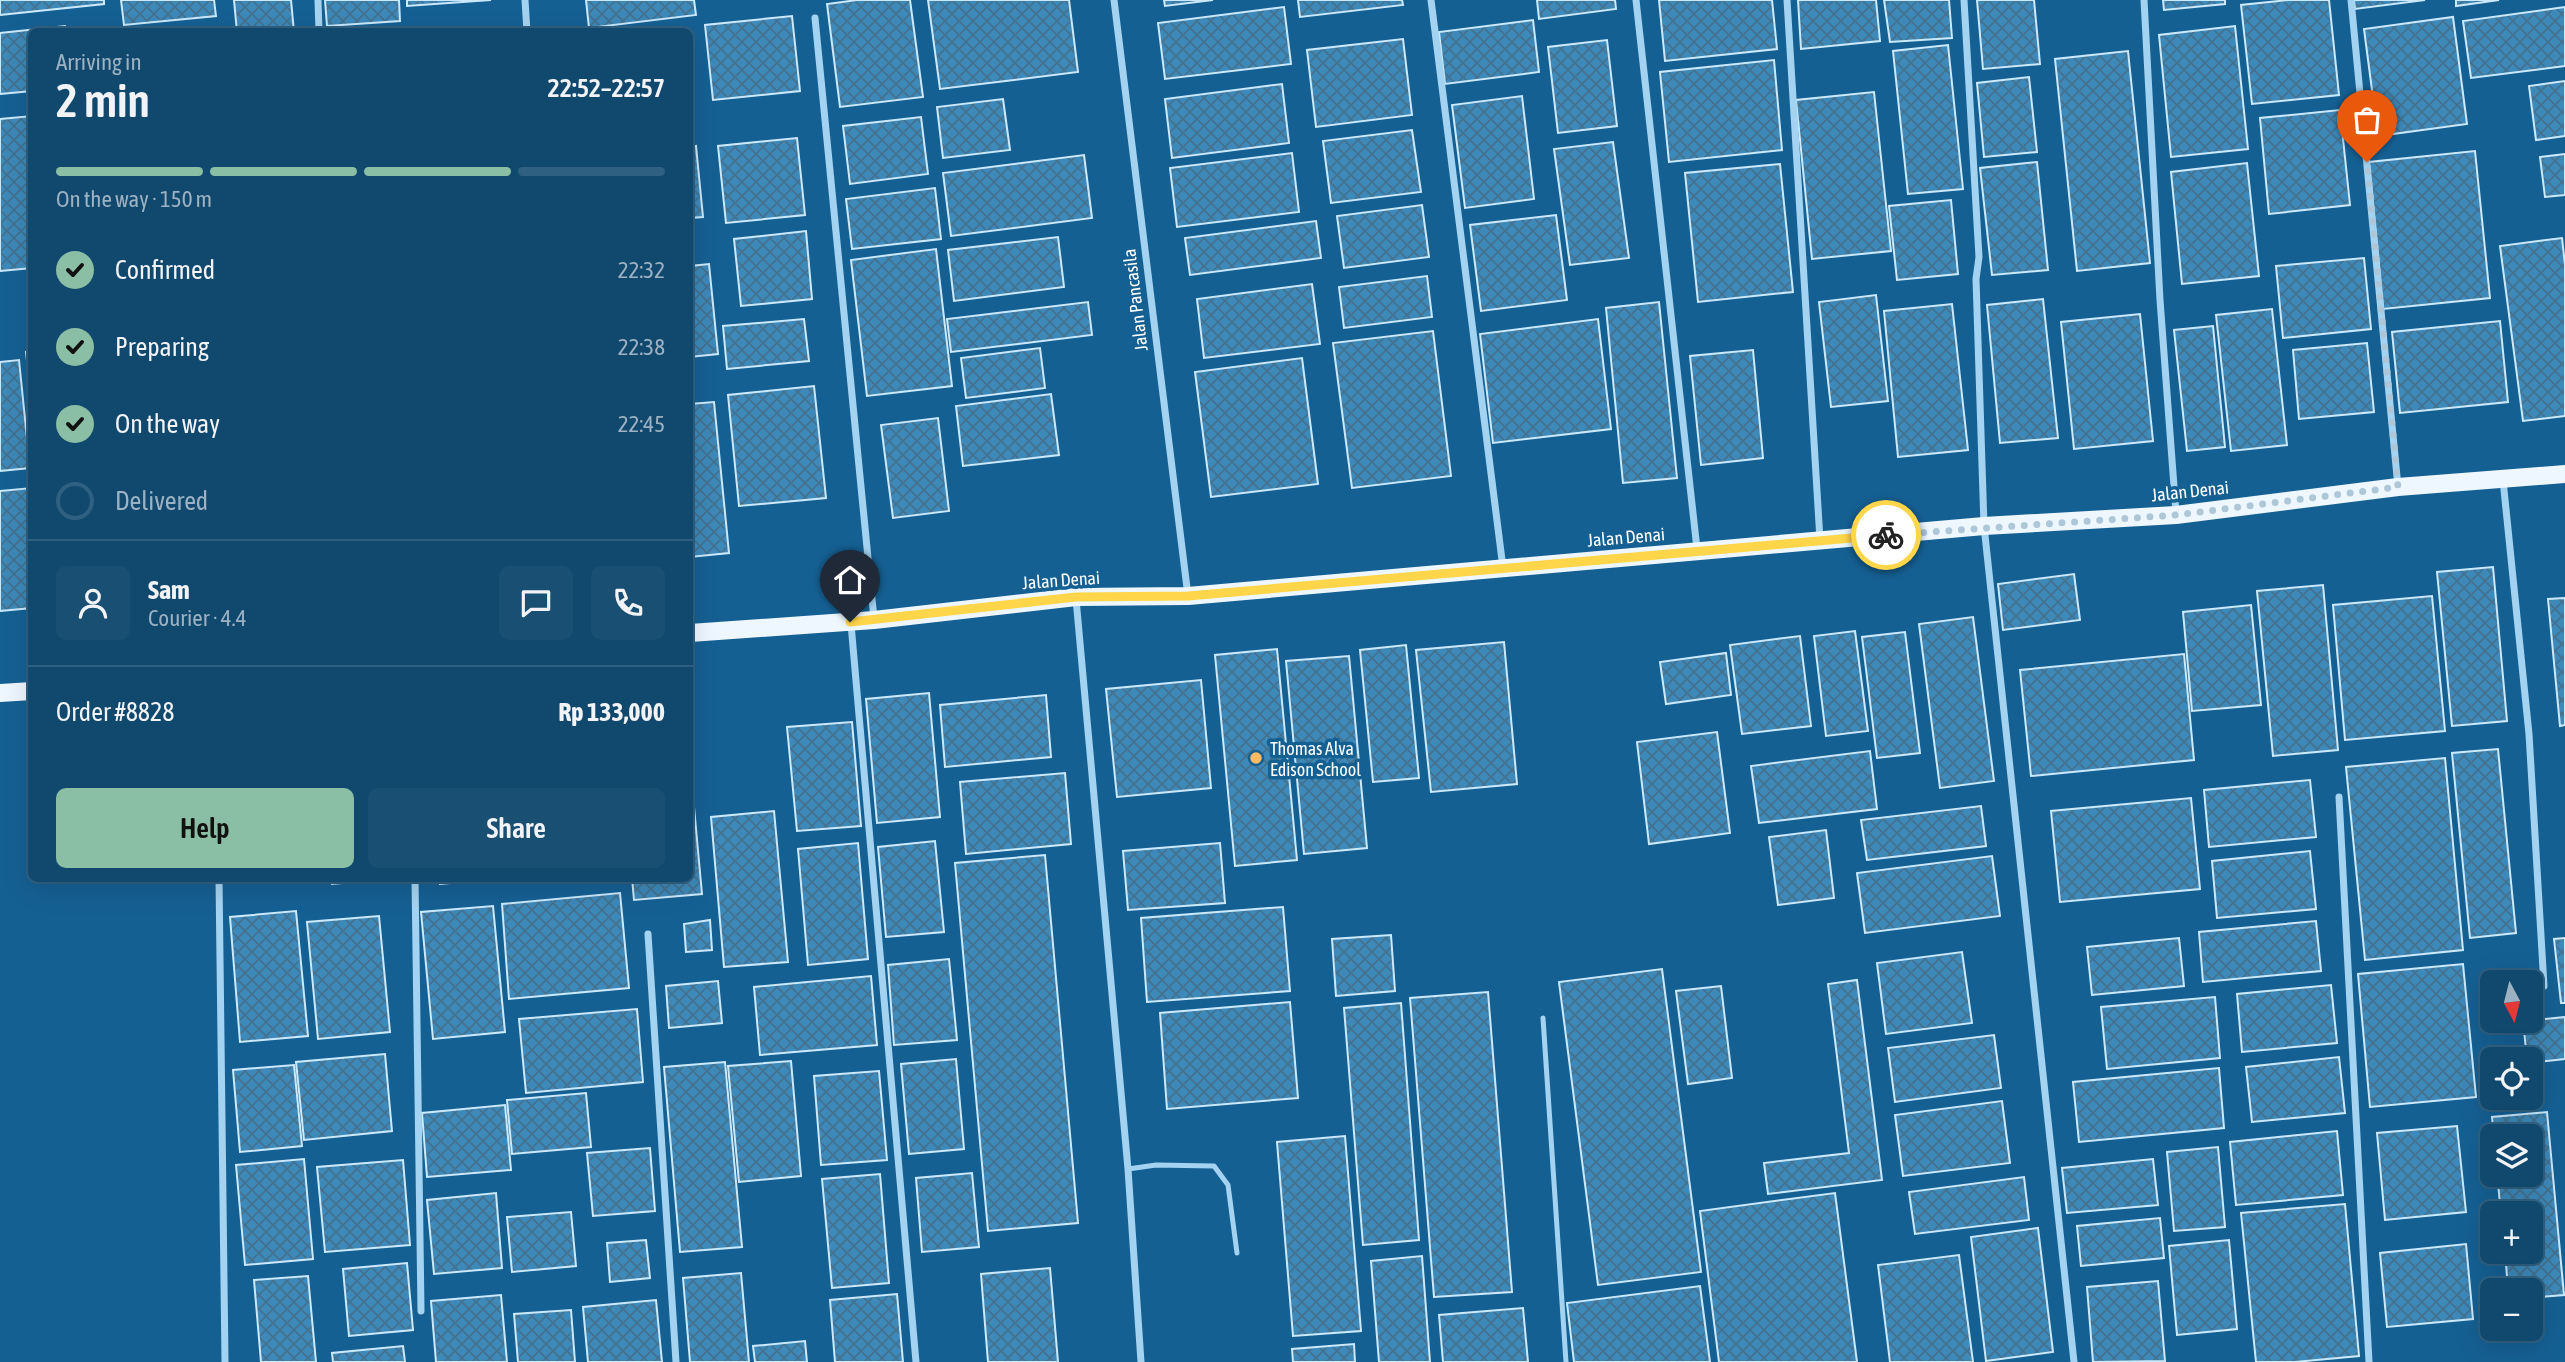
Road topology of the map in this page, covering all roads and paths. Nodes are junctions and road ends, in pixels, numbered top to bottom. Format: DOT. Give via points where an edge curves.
graph roads {
  1 [pos="318,0"];
  2 [pos="525,0"];
  3 [pos="1114,0"];
  4 [pos="1431,0"];
  5 [pos="1636,0"];
  6 [pos="1787,0"];
  7 [pos="1964,0"];
  8 [pos="2144,0"];
  9 [pos="2351,0"];
  10 [pos="815,18"];
  11 [pos="319,28"];
  12 [pos="527,28"];
  13 [pos="2565,474"];
  14 [pos="2502,479"];
  15 [pos="2398,487"];
  16 [pos="2176,515"];
  17 [pos="1984,526"];
  18 [pos="1820,540"];
  19 [pos="1697,551"];
  20 [pos="1503,569"];
  21 [pos="1188,596"];
  22 [pos="1076,597"];
  23 [pos="874,620"];
  24 [pos="850,622"];
  25 [pos="693,633"];
  26 [pos="28,691"];
  27 [pos="0,693"];
  28 [pos="2339,797"];
  29 [pos="219,882"];
  30 [pos="415,882"];
  31 [pos="648,934"];
  32 [pos="2544,986"];
  33 [pos="1543,1018"];
  34 [pos="1128,1169"];
  35 [pos="1237,1253"];
  36 [pos="421,1311"];
  37 [pos="225,1362"];
  38 [pos="676,1362"];
  39 [pos="916,1362"];
  40 [pos="1141,1362"];
  41 [pos="1566,1362"];
  42 [pos="2074,1362"];
  43 [pos="2369,1362"];
  1 -- 11 [label="street"];
  2 -- 12 [label="street"];
  3 -- 21 [label="street, Jalan Pancasila"];
  4 -- 20 [label="street"];
  5 -- 19 [label="street"];
  6 -- 18 [label="street"];
  7 -- 17 [label="street" via="1979,257"];
  8 -- 16 [label="street"];
  9 -- 15 [label="street"];
  10 -- 23 [label="street"];
  13 -- 14 [label="main road, Jalan Denai"];
  14 -- 15 [label="main road, Jalan Denai"];
  14 -- 32 [label="street" via="2529,734"];
  15 -- 16 [label="main road, Jalan Denai"];
  16 -- 17 [label="main road, Jalan Denai"];
  17 -- 18 [label="main road, Jalan Denai"];
  17 -- 42 [label="street"];
  18 -- 19 [label="main road, Jalan Denai"];
  19 -- 20 [label="main road, Jalan Denai"];
  20 -- 21 [label="main road, Jalan Denai"];
  21 -- 22 [label="main road, Jalan Denai"];
  22 -- 23 [label="main road, Jalan Denai"];
  22 -- 34 [label="street"];
  23 -- 24 [label="main road, Jalan Denai"];
  24 -- 25 [label="main road, Jalan Denai"];
  24 -- 39 [label="street"];
  26 -- 27 [label="main road"];
  28 -- 43 [label="street"];
  29 -- 37 [label="street"];
  30 -- 36 [label="street"];
  31 -- 38 [label="street"];
  33 -- 41 [label="lane"];
  34 -- 35 [label="lane" via="1214,1166 1228,1185"];
  34 -- 40 [label="street"];
}
